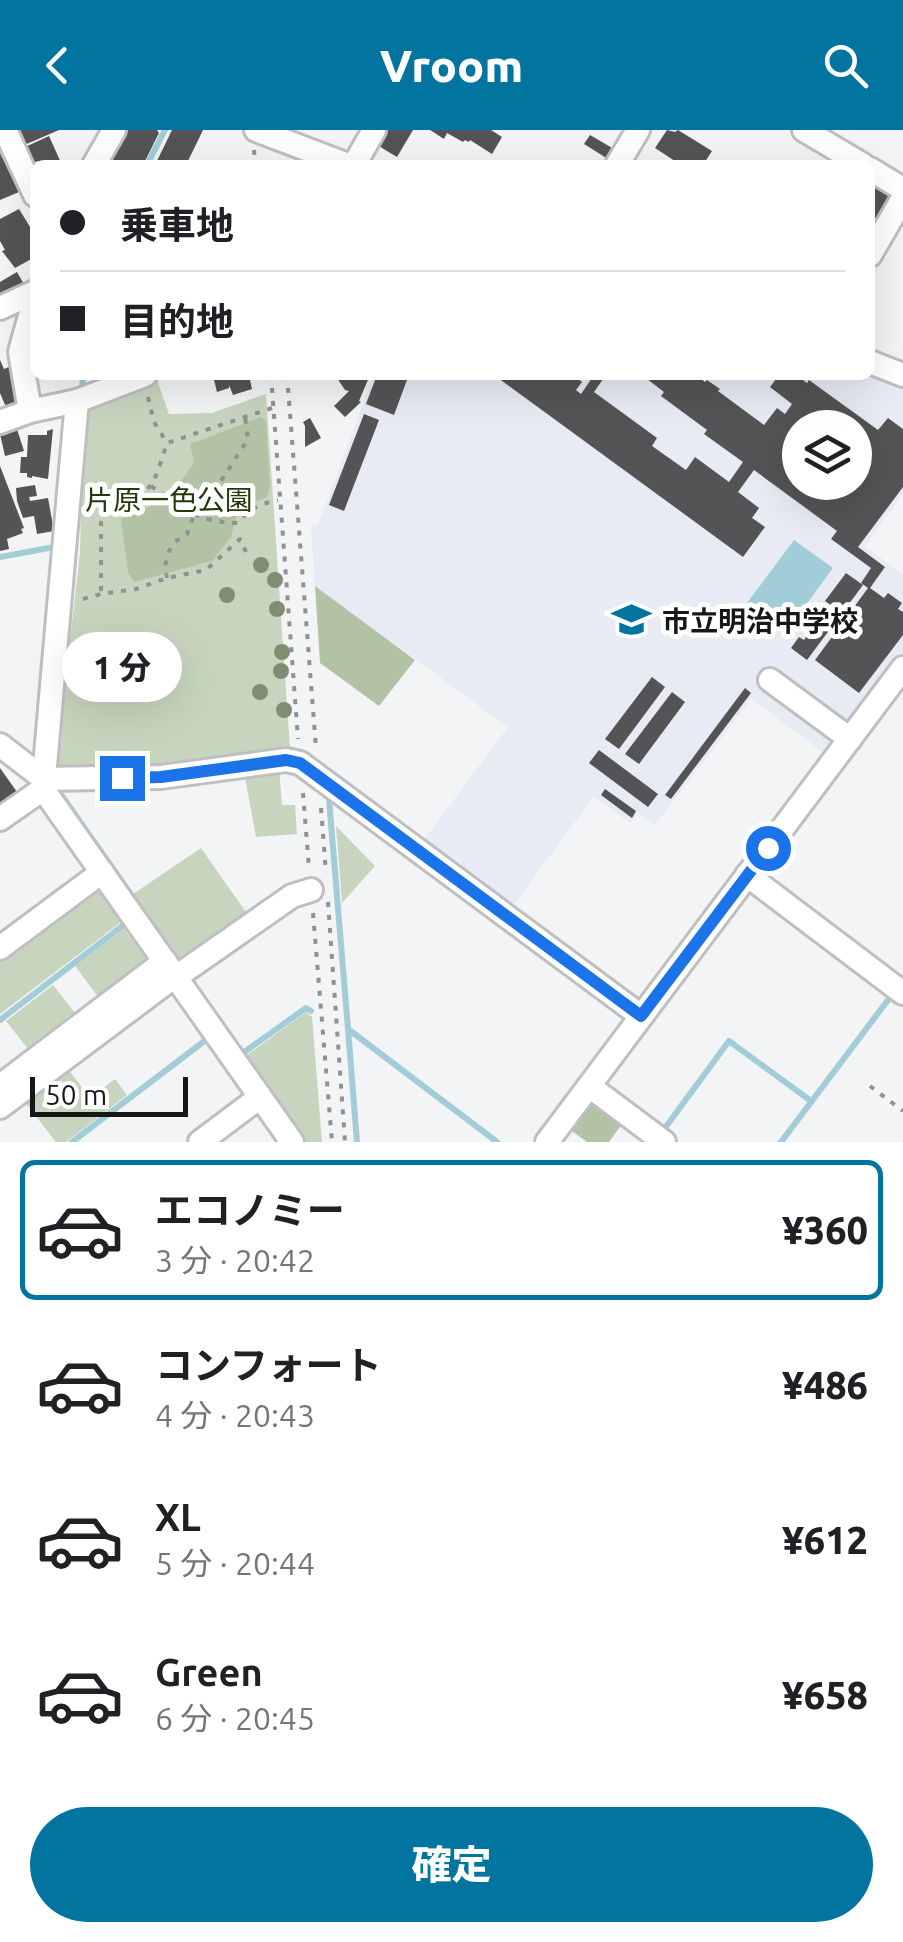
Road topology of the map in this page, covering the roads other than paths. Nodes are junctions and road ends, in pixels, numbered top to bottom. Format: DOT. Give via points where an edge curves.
graph roads {
  1 [pos="5,130"];
  2 [pos="114,130"];
  3 [pos="256,130"];
  4 [pos="374,130"];
  5 [pos="638,130"];
  6 [pos="804,130"];
  7 [pos="97,160"];
  8 [pos="337,160"];
  9 [pos="354,160"];
  10 [pos="621,160"];
  11 [pos="855,160"];
  12 [pos="875,172"];
  13 [pos="30,184"];
  14 [pos="903,189"];
  15 [pos="903,198"];
  16 [pos="875,246"];
  17 [pos="30,297"];
  18 [pos="0,308"];
  19 [pos="30,314"];
  20 [pos="875,364"];
  21 [pos="903,375"];
  22 [pos="133,380"];
  23 [pos="77,401"];
  24 [pos="30,411"];
  25 [pos="0,422"];
  26 [pos="903,668"];
  27 [pos="770,680"];
  28 [pos="850,739"];
  29 [pos="0,745"];
  30 [pos="43,784"];
  31 [pos="0,819"];
  32 [pos="102,872"];
  33 [pos="747,876"];
  34 [pos="311,890"];
  35 [pos="0,948"];
  36 [pos="172,971"];
  37 [pos="903,993"];
  38 [pos="641,1016"];
  39 [pos="0,1086"];
  40 [pos="589,1086"];
  41 [pos="260,1097"];
  42 [pos="0,1108"];
  43 [pos="200,1142"];
  44 [pos="292,1142"];
  45 [pos="547,1142"];
  46 [pos="664,1142"];
  1 -- 13 [label="street"];
  2 -- 7 [label="street"];
  3 -- 8 [label="street"];
  4 -- 9 [label="street"];
  5 -- 10 [label="street"];
  6 -- 11 [label="street"];
  12 -- 14 [label="street"];
  15 -- 16 [label="street"];
  17 -- 18 [label="street"];
  19 -- 24 [label="street" via="20,352"];
  20 -- 21 [label="street"];
  22 -- 23 [label="street"];
  23 -- 24 [label="street"];
  23 -- 30 [label="street"];
  24 -- 25 [label="street"];
  26 -- 28 [label="street"];
  27 -- 28 [label="street"];
  28 -- 33 [label="street"];
  29 -- 30 [label="street"];
  30 -- 31 [label="street"];
  30 -- 32 [label="street"];
  30 -- 38 [label="street" via="300,763"];
  32 -- 35 [label="street"];
  32 -- 36 [label="street"];
  33 -- 37 [label="street"];
  33 -- 38 [label="street"];
  34 -- 36 [label="street"];
  36 -- 39 [label="street"];
  36 -- 41 [label="street"];
  36 -- 42 [label="street"];
  38 -- 40 [label="street"];
  40 -- 45 [label="street"];
  40 -- 46 [label="street"];
  41 -- 43 [label="street"];
  41 -- 44 [label="street"];
}
